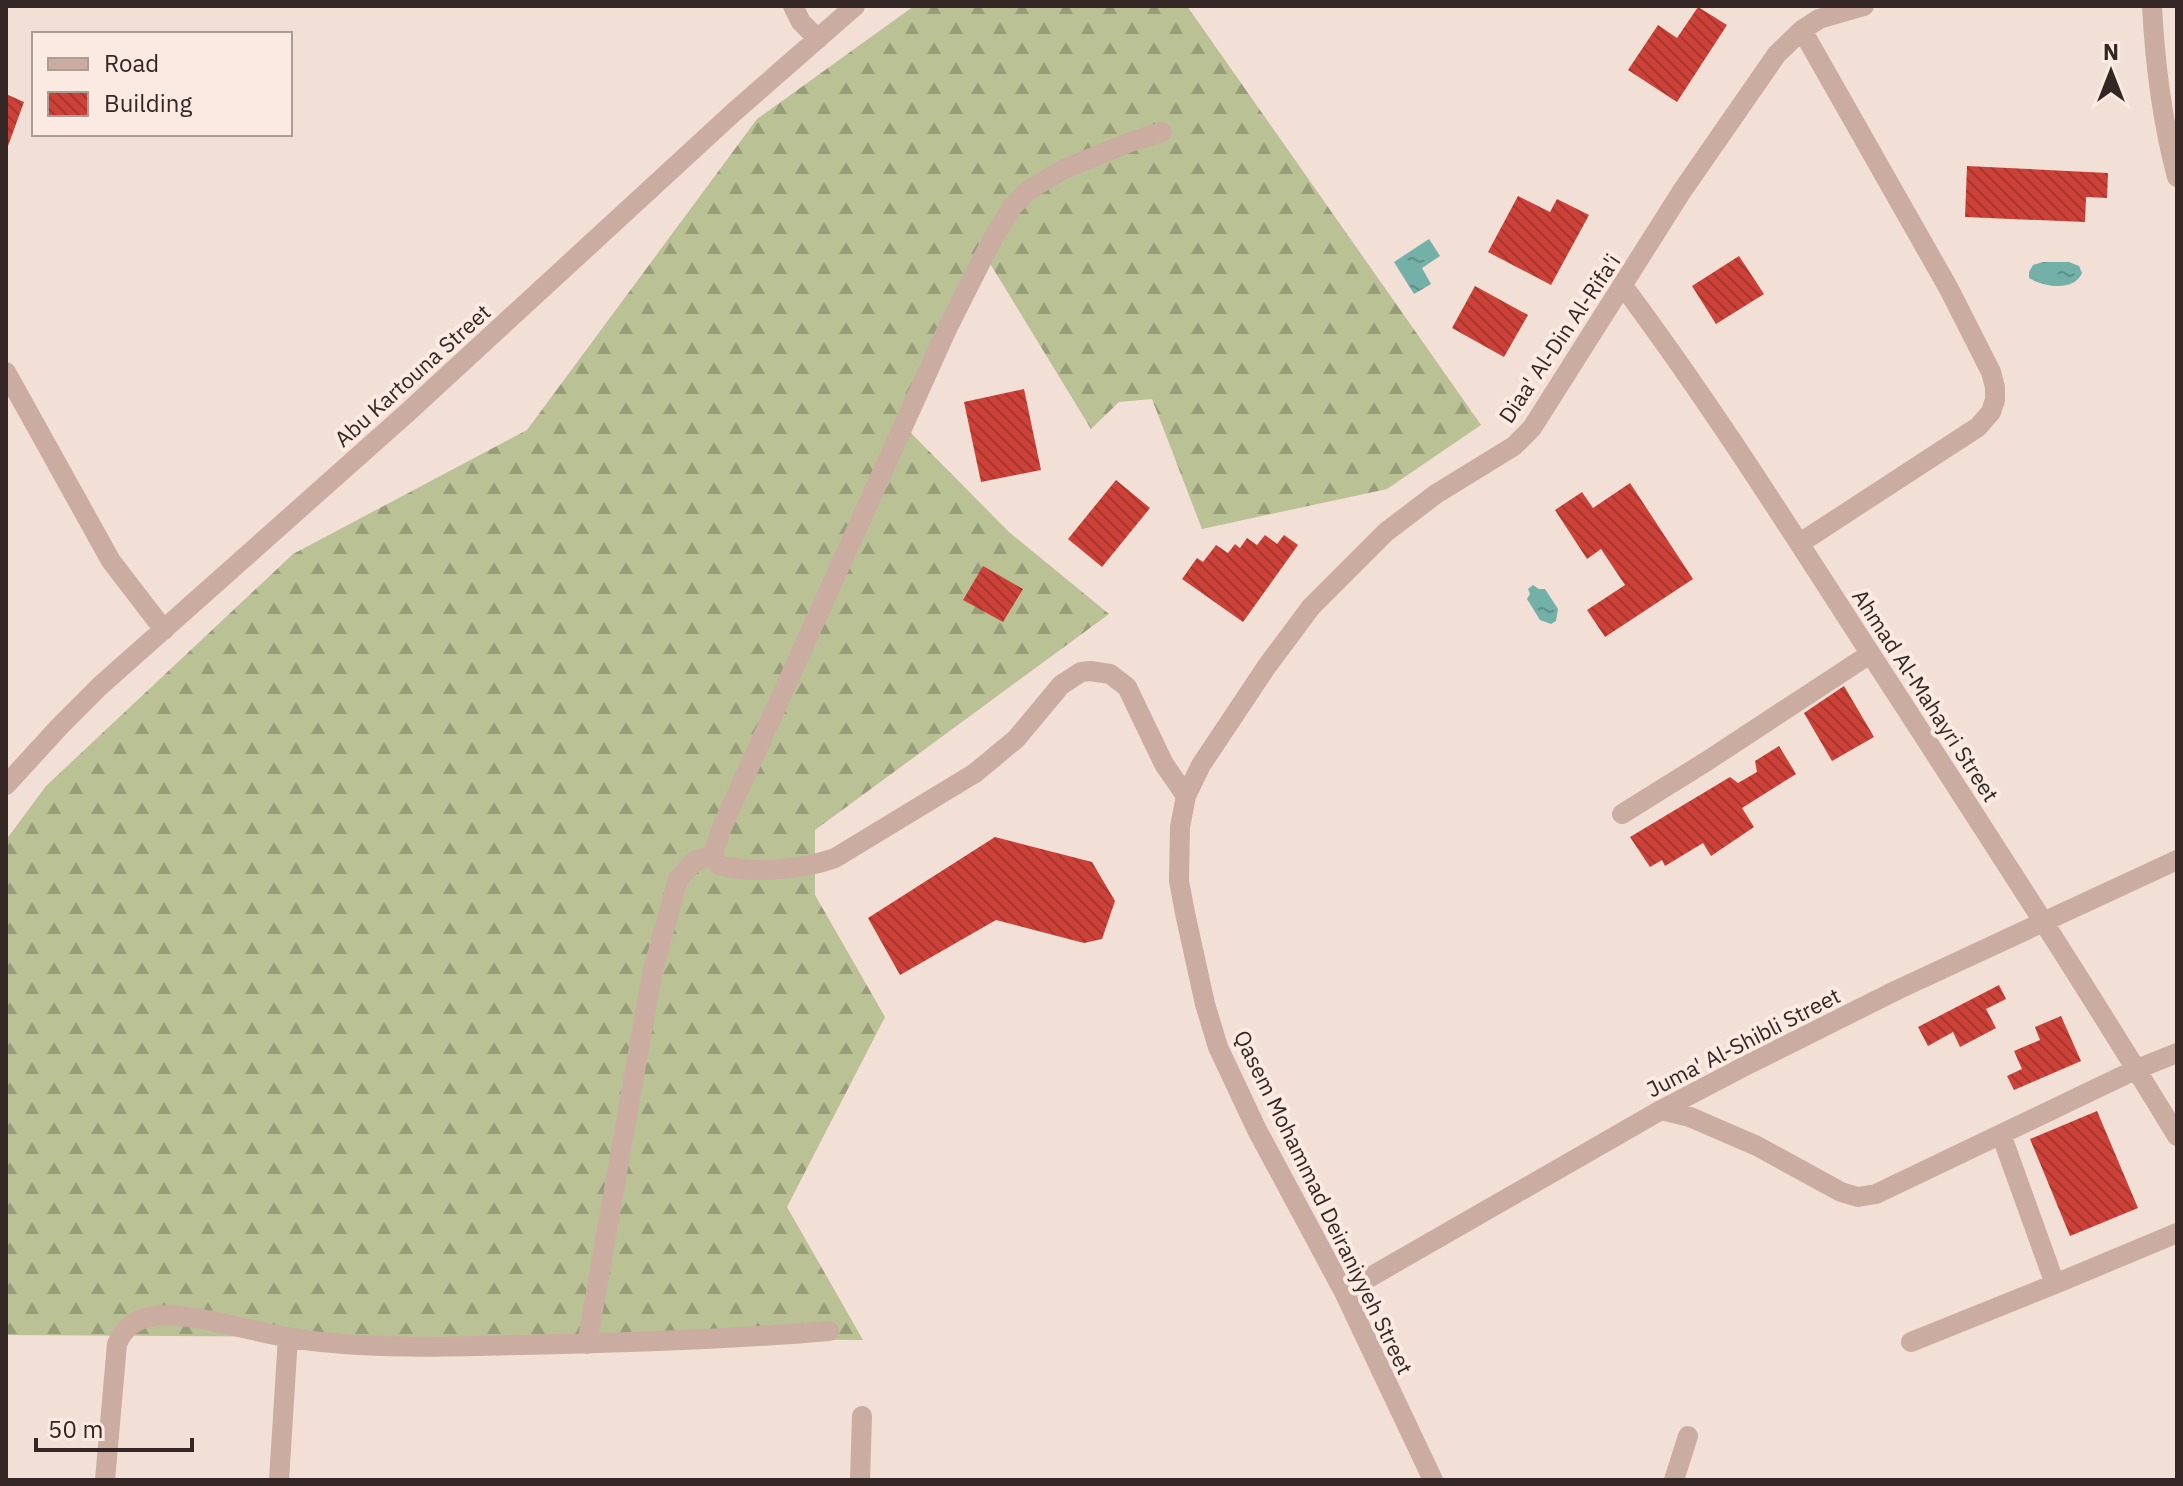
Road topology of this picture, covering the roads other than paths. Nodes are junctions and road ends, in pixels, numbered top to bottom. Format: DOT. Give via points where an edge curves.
graph roads {
  1 [pos="793,6"];
  2 [pos="855,6"];
  3 [pos="1864,6"];
  4 [pos="2152,6"];
  5 [pos="1802,30"];
  6 [pos="818,39"];
  7 [pos="1162,132"];
  8 [pos="2177,177"];
  9 [pos="1623,286"];
  10 [pos="6,372"];
  11 [pos="1800,543"];
  12 [pos="164,630"];
  13 [pos="1870,654"];
  14 [pos="6,785"];
  15 [pos="1186,796"];
  16 [pos="1622,814"];
  17 [pos="713,855"];
  18 [pos="2177,860"];
  19 [pos="2043,921"];
  20 [pos="2177,1053"];
  21 [pos="2137,1069"];
  22 [pos="1661,1110"];
  23 [pos="2001,1134"];
  24 [pos="2177,1136"];
  25 [pos="2177,1233"];
  26 [pos="2055,1284"];
  27 [pos="1344,1292"];
  28 [pos="829,1331"];
  29 [pos="288,1337"];
  30 [pos="1911,1342"];
  31 [pos="587,1344"];
  32 [pos="862,1416"];
  33 [pos="1688,1436"];
  34 [pos="105,1480"];
  35 [pos="279,1480"];
  36 [pos="860,1480"];
  37 [pos="1433,1480"];
  38 [pos="1674,1480"];
  1 -- 6 [label="street"];
  2 -- 6 [label="street, Abu Kartouna Street"];
  3 -- 5 [label="street, Diaa' Al-Din Al-Rifa'i" via="1819,19"];
  4 -- 8 [label="street" via="2163,114"];
  5 -- 9 [label="street, Diaa' Al-Din Al-Rifa'i" via="1747,94"];
  5 -- 11 [label="street" via="1949,289 1995,387 1991,412 1978,427"];
  6 -- 12 [label="street, Abu Kartouna Street"];
  7 -- 17 [label="street" via="1062,170 1029,190 993,238 948,327"];
  9 -- 11 [label="street, Ahmad Al-Mahayri Street"];
  9 -- 15 [label="street, Diaa' Al-Din Al-Rifa'i" via="1532,428 1514,446 1394,525 1311,607 1201,765"];
  10 -- 12 [label="street" via="111,561"];
  11 -- 13 [label="street, Ahmad Al-Mahayri Street"];
  12 -- 14 [label="street, Abu Kartouna Street" via="60,726"];
  13 -- 16 [label="street"];
  13 -- 19 [label="street, Ahmad Al-Mahayri Street"];
  15 -- 17 [label="street" via="1164,764 1127,687 1110,674 1090,671 1061,685 1016,739 975,773 835,858 797,868 733,869 719,865"];
  15 -- 27 [label="street, Qasem Mohammad Deiraniyyeh Street" via="1179,881 1218,1047"];
  17 -- 31 [label="street" via="695,861 678,879 652,974"];
  18 -- 19 [label="street, Juma' Al-Shibli Street"];
  19 -- 21 [label="street, Ahmad Al-Mahayri Street"];
  19 -- 22 [label="street, Juma' Al-Shibli Street"];
  20 -- 21 [label="street"];
  21 -- 23 [label="street"];
  21 -- 24 [label="street, Ahmad Al-Mahayri Street"];
  22 -- 23 [label="street" via="1757,1146 1858,1197 1876,1194"];
  22 -- 27 [label="street, Juma' Al-Shibli Street"];
  23 -- 26 [label="street"];
  25 -- 26 [label="street"];
  26 -- 30 [label="street"];
  27 -- 37 [label="street, Qasem Mohammad Deiraniyyeh Street"];
  28 -- 31 [label="street"];
  29 -- 31 [label="street" via="368,1346"];
  29 -- 34 [label="street" via="172,1315 143,1318 125,1328 115,1355"];
  29 -- 35 [label="street"];
  32 -- 36 [label="street"];
  33 -- 38 [label="street"];
}
